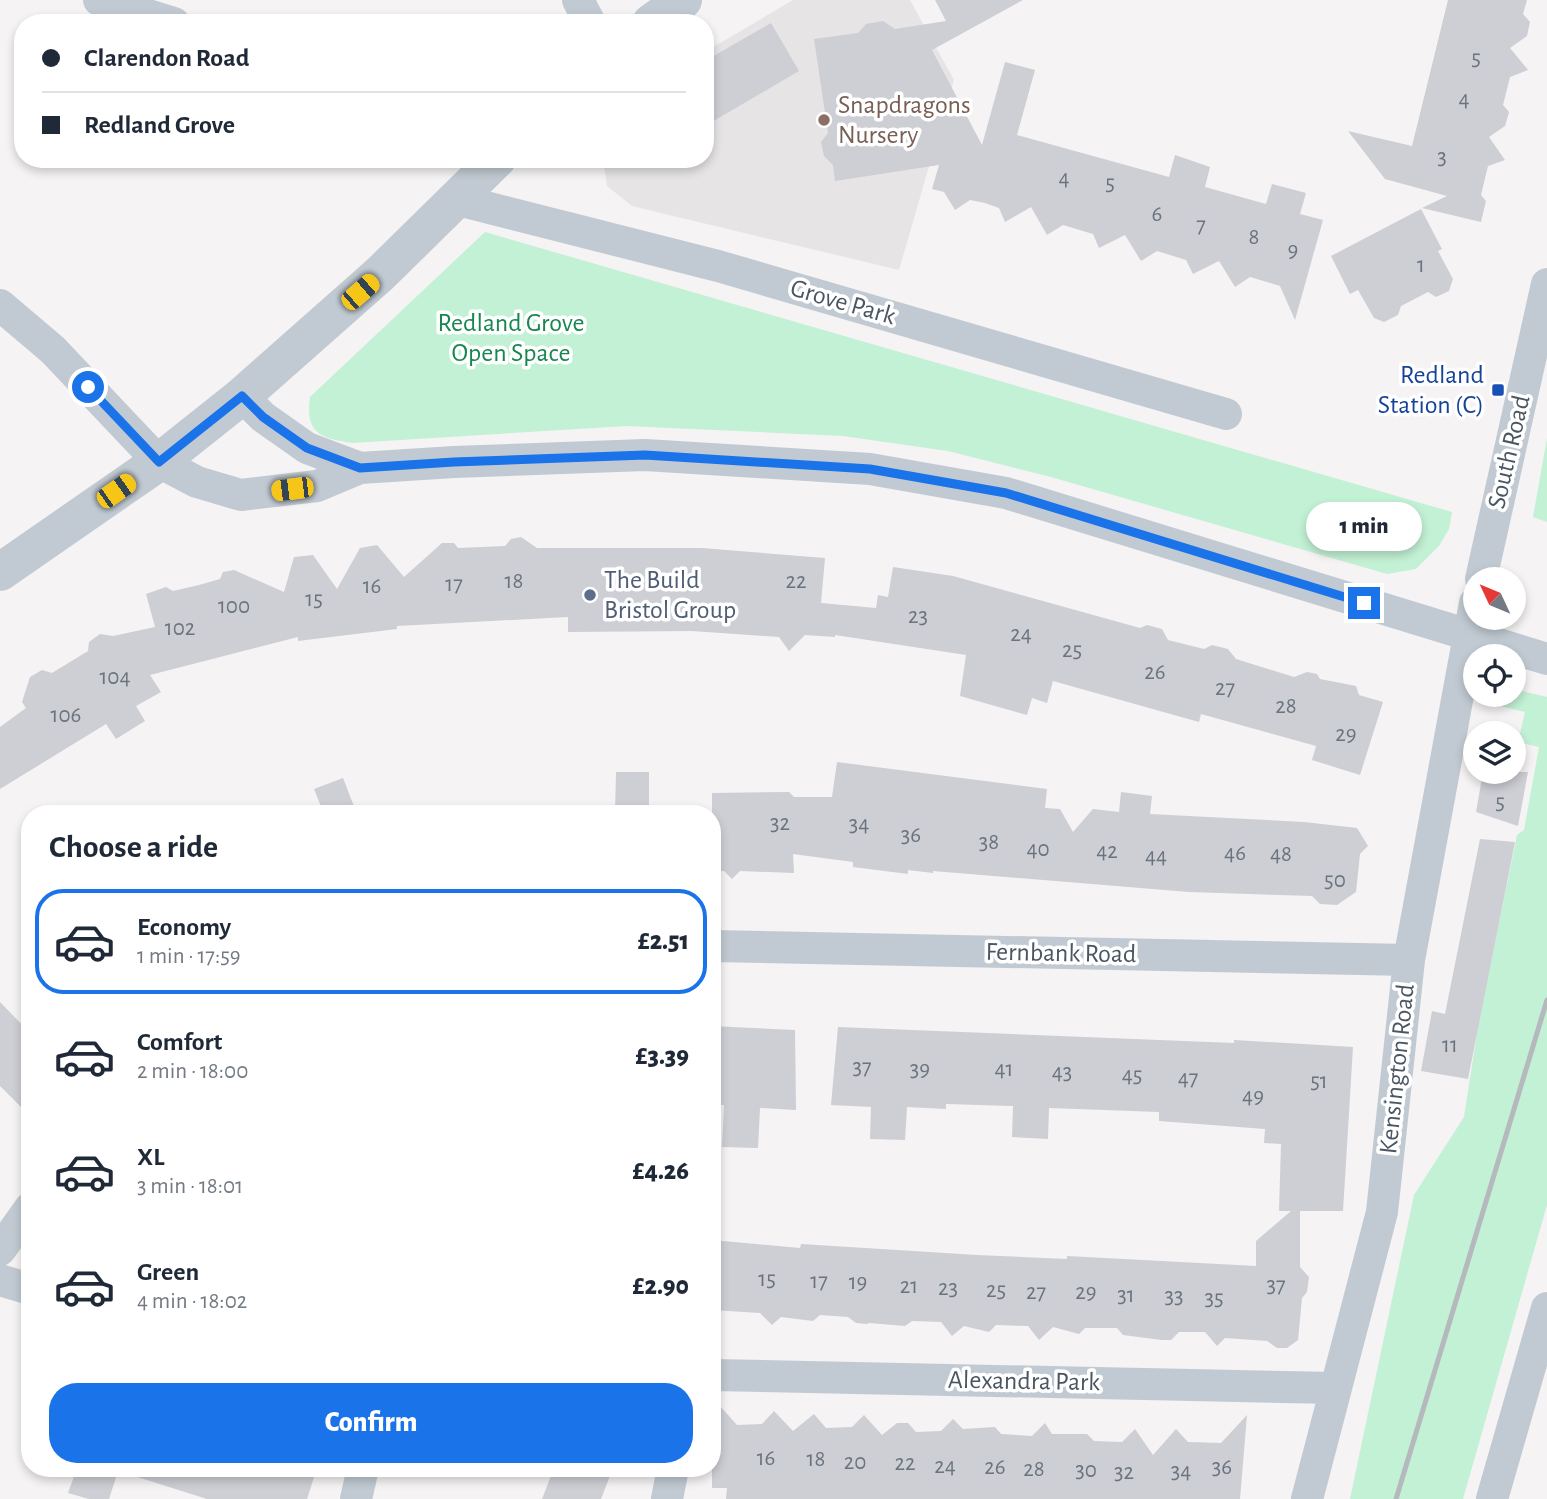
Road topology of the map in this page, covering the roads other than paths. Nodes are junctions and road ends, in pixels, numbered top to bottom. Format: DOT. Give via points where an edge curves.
graph roads {
  1 [pos="99,0"];
  2 [pos="683,0"];
  3 [pos="145,14"];
  4 [pos="664,14"];
  5 [pos="485,168"];
  6 [pos="458,200"];
  7 [pos="1547,285"];
  8 [pos="0,305"];
  9 [pos="242,396"];
  10 [pos="1226,414"];
  11 [pos="159,462"];
  12 [pos="360,468"];
  13 [pos="1484,567"];
  14 [pos="0,572"];
  15 [pos="1469,630"];
  16 [pos="1468,635"];
  17 [pos="1547,659"];
  18 [pos="721,946"];
  19 [pos="1409,960"];
  20 [pos="21,1221"];
  21 [pos="0,1250"];
  22 [pos="0,1280"];
  23 [pos="21,1286"];
  24 [pos="1547,1308"];
  25 [pos="721,1375"];
  26 [pos="1335,1388"];
  27 [pos="361,1477"];
  28 [pos="671,1477"];
  29 [pos="356,1499"];
  30 [pos="667,1499"];
  31 [pos="1307,1499"];
  32 [pos="1492,1499"];
  1 -- 3 [label="street"];
  2 -- 4 [label="street"];
  5 -- 6 [label="street"];
  6 -- 9 [label="street"];
  6 -- 10 [label="street, Grove Park" via="718,265"];
  7 -- 13 [label="street, South Road"];
  8 -- 11 [label="street" via="53,350"];
  9 -- 11 [label="street"];
  9 -- 12 [label="street" via="307,448"];
  11 -- 12 [label="street" via="197,482 242,495 317,486"];
  11 -- 14 [label="street"];
  12 -- 16 [label="street" via="645,455 870,469 1006,493"];
  15 -- 16 [label="street"];
  16 -- 17 [label="street"];
  16 -- 19 [label="street, Kensington Road"];
  18 -- 19 [label="street, Fernbank Road"];
  19 -- 26 [label="street, Kensington Road" via="1382,1212"];
  20 -- 21 [label="street"];
  22 -- 23 [label="street"];
  24 -- 32 [label="street"];
  25 -- 26 [label="street, Alexandra Park"];
  26 -- 31 [label="street, Kensington Road"];
  27 -- 29 [label="street"];
  28 -- 30 [label="street"];
}
